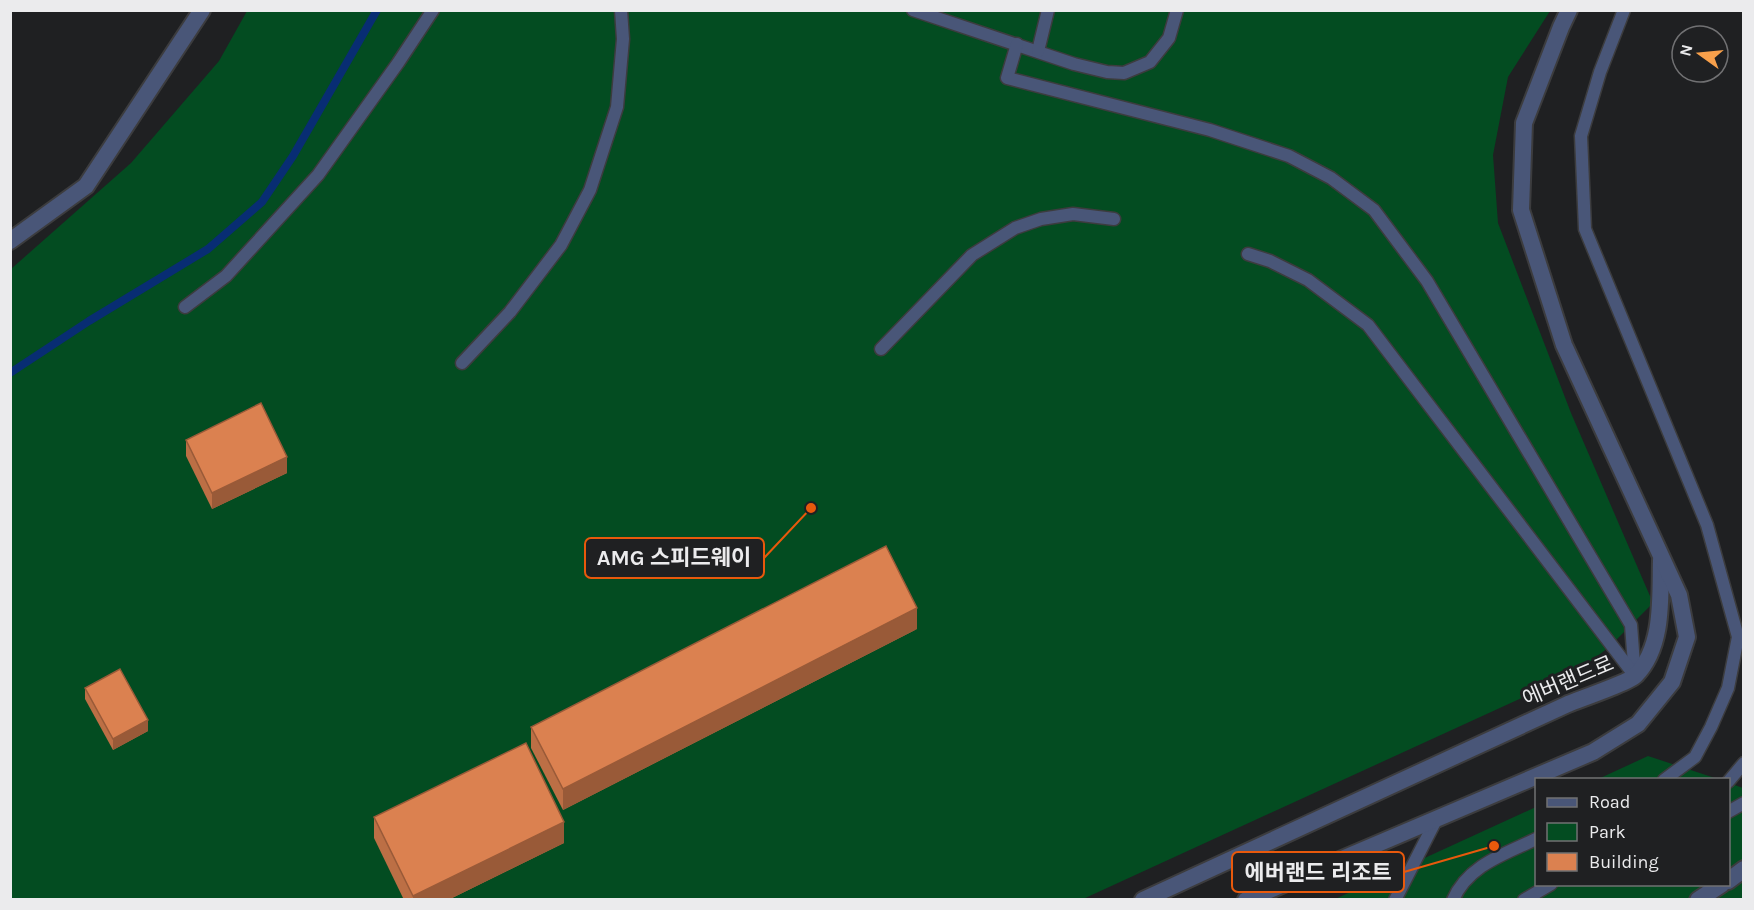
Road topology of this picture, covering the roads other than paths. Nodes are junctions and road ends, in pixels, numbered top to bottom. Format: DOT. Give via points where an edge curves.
graph roads {
  1 [pos="202,10"];
  2 [pos="433,10"];
  3 [pos="621,10"];
  4 [pos="914,10"];
  5 [pos="1048,10"];
  6 [pos="1177,10"];
  7 [pos="1569,10"];
  8 [pos="1624,10"];
  9 [pos="1017,44"];
  10 [pos="1038,51"];
  11 [pos="1114,219"];
  12 [pos="10,241"];
  13 [pos="1248,254"];
  14 [pos="185,307"];
  15 [pos="881,349"];
  16 [pos="462,363"];
  17 [pos="1661,559"];
  18 [pos="1635,677"];
  19 [pos="1743,763"];
  20 [pos="1667,778"];
  21 [pos="1730,779"];
  22 [pos="1743,803"];
  23 [pos="1730,811"];
  24 [pos="1437,818"];
  25 [pos="1535,839"];
  26 [pos="1743,869"];
  27 [pos="1730,879"];
  28 [pos="1549,886"];
  29 [pos="1720,886"];
  30 [pos="1143,900"];
  31 [pos="1246,900"];
  32 [pos="1395,900"];
  33 [pos="1453,900"];
  34 [pos="1524,900"];
  35 [pos="1698,900"];
  1 -- 12 [label="street" via="86,186"];
  2 -- 14 [label="lane" via="318,175 226,276"];
  3 -- 16 [label="lane" via="623,39 617,107 590,190 561,245 510,312"];
  4 -- 9 [label="lane"];
  5 -- 10 [label="lane"];
  6 -- 10 [label="lane" via="1169,38 1150,62 1124,73 1074,64"];
  7 -- 17 [label="street" via="1524,123 1521,210 1564,345"];
  8 -- 20 [label="lane" via="1599,72 1581,136 1585,229 1707,525 1738,637 1728,688 1711,727 1695,757"];
  9 -- 10 [label="lane"];
  9 -- 18 [label="lane" via="1007,78 1210,130 1290,156 1331,178 1374,210 1426,281 1631,625"];
  11 -- 15 [label="lane" via="1073,213 1015,228 972,255"];
  13 -- 18 [label="lane" via="1308,280 1368,326"];
  17 -- 18 [label="street, 에버랜드로" via="1659,616 1653,648"];
  17 -- 24 [label="street" via="1679,595 1687,637 1672,682 1638,724 1593,752"];
  18 -- 30 [label="street, 에버랜드로" via="1568,704"];
  19 -- 21 [label="lane"];
  22 -- 23 [label="lane"];
  24 -- 31 [label="street"];
  24 -- 32 [label="lane"];
  25 -- 33 [label="lane" via="1467,877"];
  26 -- 27 [label="street"];
  28 -- 34 [label="lane"];
  29 -- 35 [label="street"];
}
